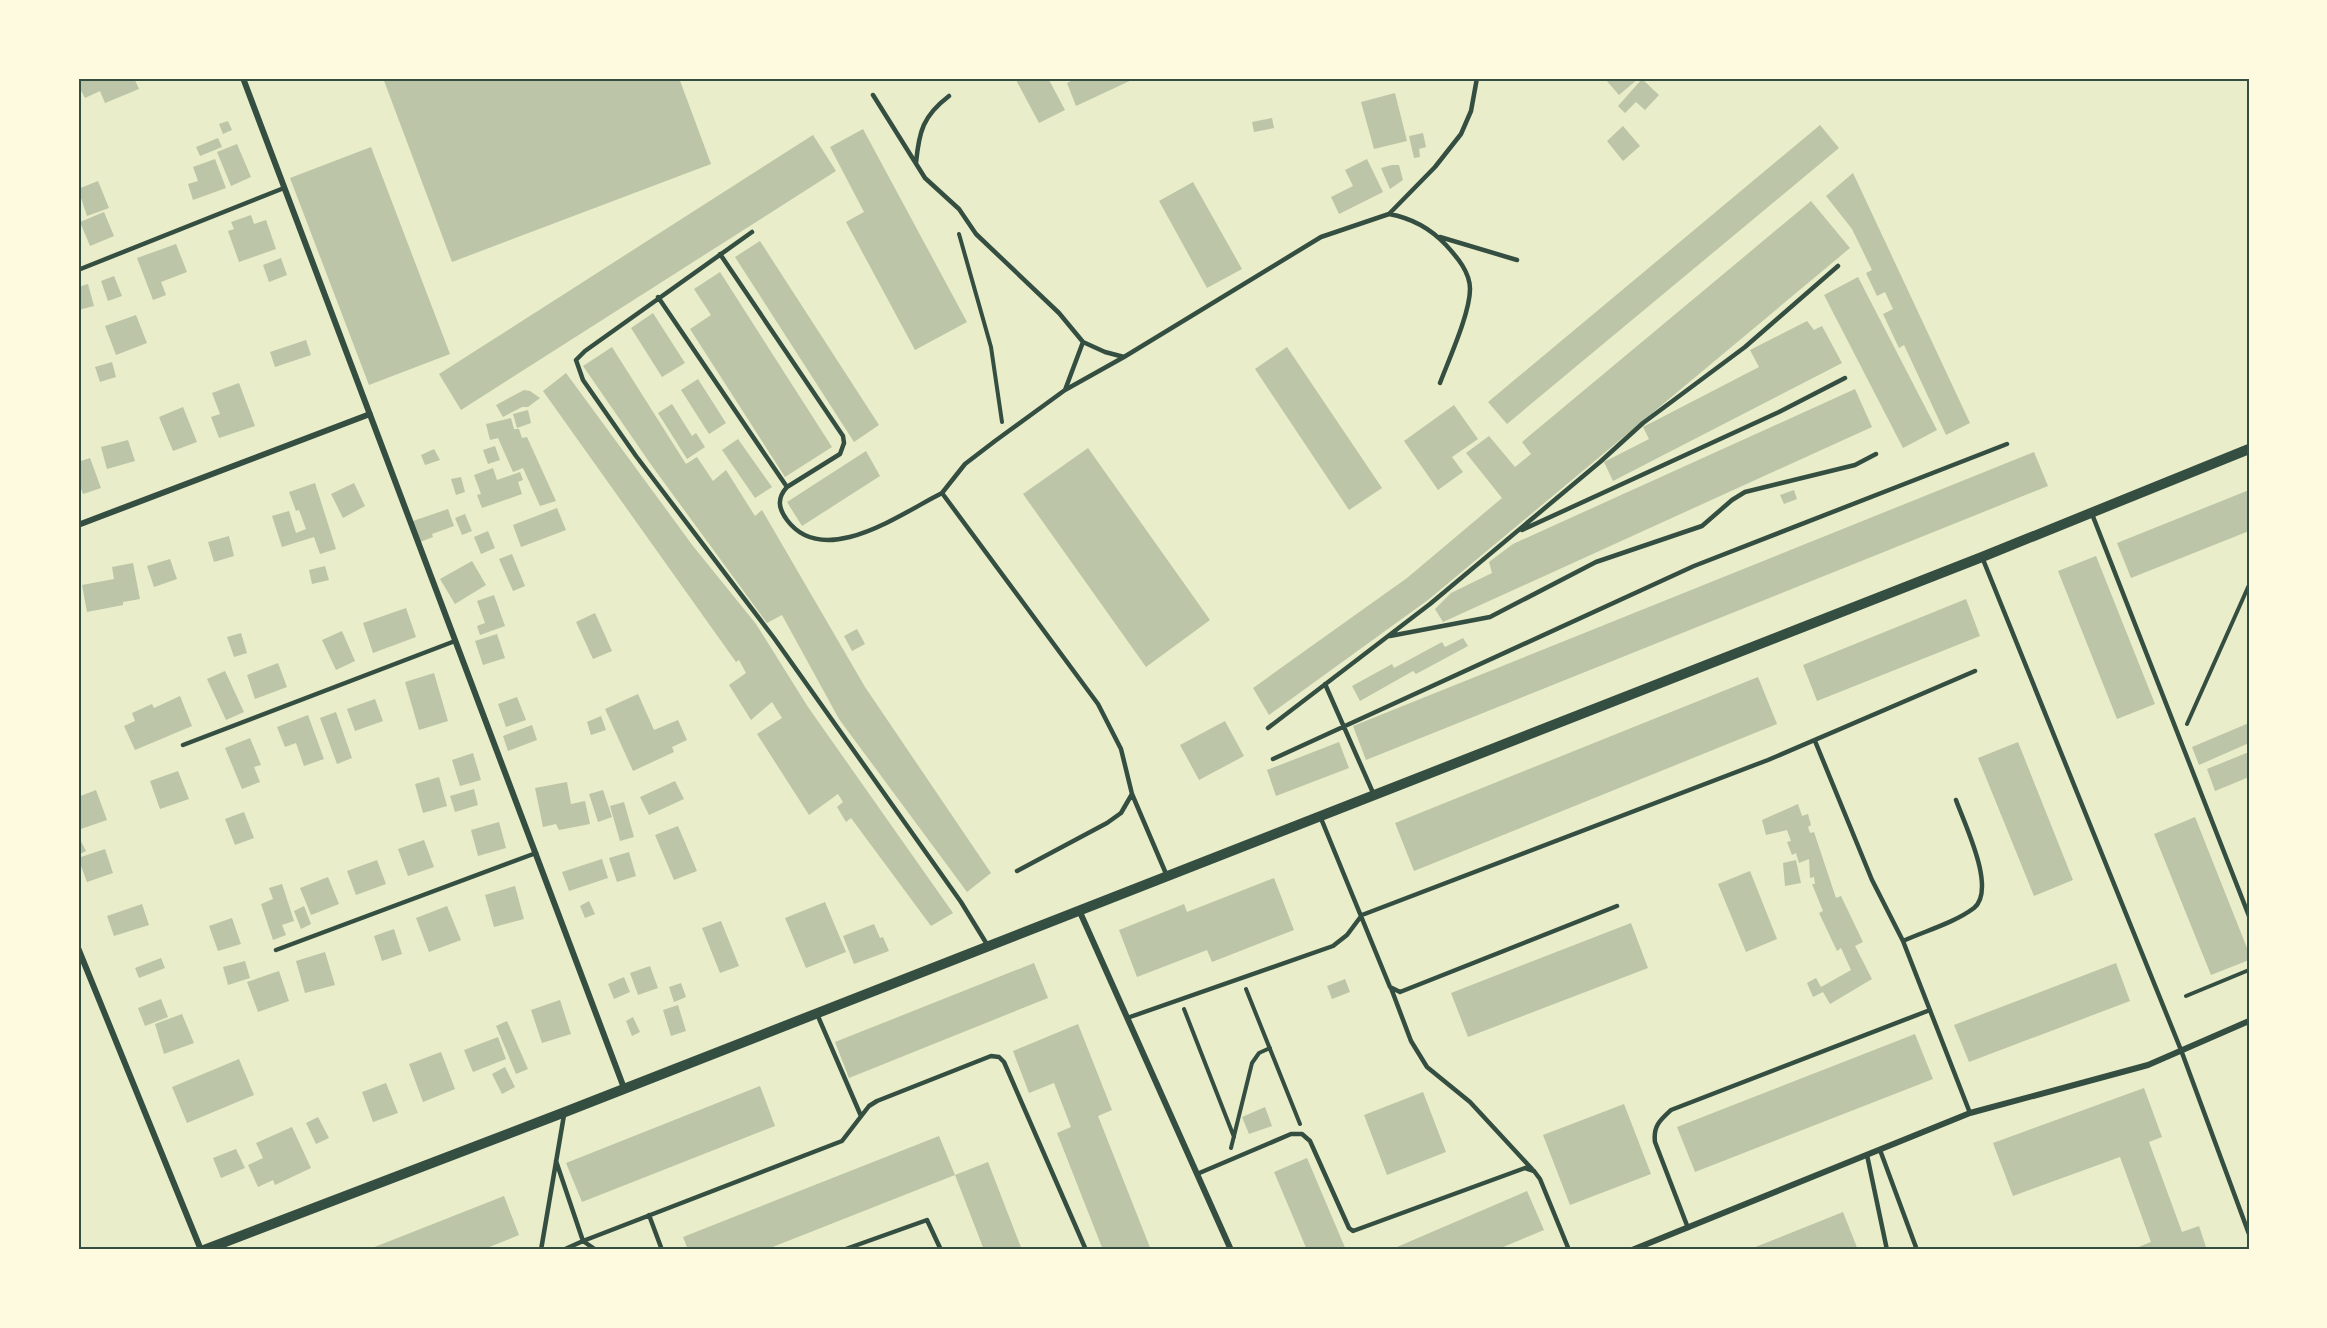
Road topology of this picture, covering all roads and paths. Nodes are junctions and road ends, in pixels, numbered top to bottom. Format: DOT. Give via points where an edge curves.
graph roads {
  1 [pos="243,78"];
  2 [pos="1477,78"];
  3 [pos="873,95"];
  4 [pos="949,96"];
  5 [pos="916,163"];
  6 [pos="284,188"];
  7 [pos="1389,214"];
  8 [pos="956,225"];
  9 [pos="752,232"];
  10 [pos="1438,236"];
  11 [pos="720,254"];
  12 [pos="1517,260"];
  13 [pos="1838,266"];
  14 [pos="78,270"];
  15 [pos="658,297"];
  16 [pos="1083,342"];
  17 [pos="1124,357"];
  18 [pos="1845,378"];
  19 [pos="1440,383"];
  20 [pos="1065,390"];
  21 [pos="370,414"];
  22 [pos="1003,435"];
  23 [pos="2007,444"];
  24 [pos="2249,449"];
  25 [pos="1876,454"];
  26 [pos="787,487"];
  27 [pos="942,492"];
  28 [pos="2091,513"];
  29 [pos="78,525"];
  30 [pos="1517,532"];
  31 [pos="1982,557"];
  32 [pos="2249,585"];
  33 [pos="1388,636"];
  34 [pos="455,641"];
  35 [pos="1975,671"];
  36 [pos="1325,684"];
  37 [pos="1344,726"];
  38 [pos="1268,728"];
  39 [pos="2180,740"];
  40 [pos="1815,741"];
  41 [pos="183,745"];
  42 [pos="1273,759"];
  43 [pos="1132,794"];
  44 [pos="1374,795"];
  45 [pos="1956,800"];
  46 [pos="1320,816"];
  47 [pos="536,853"];
  48 [pos="1017,871"];
  49 [pos="1167,876"];
  50 [pos="1617,906"];
  51 [pos="1079,910"];
  52 [pos="1362,915"];
  53 [pos="2249,916"];
  54 [pos="1903,941"];
  55 [pos="988,946"];
  56 [pos="78,948"];
  57 [pos="276,950"];
  58 [pos="2249,970"];
  59 [pos="1241,978"];
  60 [pos="1390,987"];
  61 [pos="2186,996"];
  62 [pos="1180,999"];
  63 [pos="1930,1010"];
  64 [pos="817,1013"];
  65 [pos="1127,1018"];
  66 [pos="2249,1021"];
  67 [pos="1269,1048"];
  68 [pos="2181,1050"];
  69 [pos="624,1088"];
  70 [pos="565,1112"];
  71 [pos="1971,1113"];
  72 [pos="861,1116"];
  73 [pos="1305,1136"];
  74 [pos="1234,1137"];
  75 [pos="1880,1150"];
  76 [pos="1867,1155"];
  77 [pos="556,1161"];
  78 [pos="1228,1161"];
  79 [pos="1534,1171"];
  80 [pos="1197,1174"];
  81 [pos="649,1215"];
  82 [pos="1688,1228"];
  83 [pos="2249,1234"];
  84 [pos="583,1241"];
  85 [pos="218,1247"];
  86 [pos="202,1250"];
  87 [pos="541,1250"];
  88 [pos="563,1250"];
  89 [pos="596,1250"];
  90 [pos="662,1250"];
  91 [pos="843,1250"];
  92 [pos="941,1250"];
  93 [pos="1086,1250"];
  94 [pos="1231,1250"];
  95 [pos="1569,1250"];
  96 [pos="1632,1250"];
  97 [pos="1887,1250"];
  98 [pos="1917,1250"];
  1 -- 6 [label="street"];
  2 -- 7 [label="lane" via="1471,111 1461,134"];
  3 -- 5 [label="lane"];
  4 -- 5 [label="lane" via="931,109 926,119"];
  5 -- 16 [label="lane" via="925,178 959,209 976,234 1059,313"];
  6 -- 14 [label="lane"];
  6 -- 21 [label="street"];
  7 -- 10 [label="lane" via="1411,220"];
  7 -- 17 [label="lane" via="1321,237"];
  8 -- 22 [label="path" via="991,347"];
  9 -- 11 [label="lane"];
  10 -- 12 [label="lane"];
  10 -- 19 [label="lane" via="1463,266 1470,289"];
  11 -- 15 [label="lane"];
  11 -- 26 [label="lane" via="843,436 840,454"];
  13 -- 30 [label="lane" via="1745,347 1643,423"];
  15 -- 26 [label="lane"];
  15 -- 55 [label="lane" via="578,356 578,372 774,638"];
  16 -- 17 [label="lane"];
  16 -- 20 [label="lane"];
  17 -- 20 [label="lane"];
  18 -- 30 [label="lane"];
  20 -- 22 [label="lane"];
  21 -- 29 [label="street"];
  21 -- 34 [label="street"];
  22 -- 27 [label="lane" via="964,464"];
  23 -- 37 [label="lane" via="1695,566"];
  24 -- 28 [label="street"];
  25 -- 33 [label="lane" via="1855,465 1745,492 1702,526 1596,562 1480,621"];
  26 -- 27 [label="lane" via="780,506 796,532 839,540 860,535"];
  27 -- 43 [label="lane" via="1098,704 1121,749"];
  28 -- 31 [label="street"];
  28 -- 39 [label="lane"];
  30 -- 33 [label="lane"];
  31 -- 44 [label="street"];
  31 -- 68 [label="lane"];
  32 -- 39 [label="path"];
  33 -- 36 [label="lane"];
  34 -- 41 [label="lane"];
  34 -- 47 [label="street"];
  35 -- 40 [label="lane"];
  36 -- 37 [label="lane"];
  36 -- 38 [label="lane"];
  37 -- 42 [label="lane"];
  37 -- 44 [label="lane"];
  39 -- 53 [label="lane"];
  40 -- 52 [label="lane"];
  40 -- 54 [label="lane" via="1872,880"];
  43 -- 48 [label="lane" via="1121,813 1107,823"];
  43 -- 49 [label="lane"];
  44 -- 46 [label="street"];
  45 -- 54 [label="lane" via="1981,873 1981,898 1965,914"];
  46 -- 49 [label="street"];
  46 -- 52 [label="lane"];
  47 -- 57 [label="lane"];
  47 -- 69 [label="street"];
  49 -- 51 [label="street"];
  50 -- 60 [label="lane" via="1400,992"];
  51 -- 55 [label="street"];
  51 -- 65 [label="street"];
  52 -- 59 [label="lane" via="1333,946"];
  52 -- 60 [label="lane"];
  54 -- 63 [label="lane"];
  55 -- 64 [label="street"];
  56 -- 86 [label="street"];
  58 -- 61 [label="path"];
  59 -- 62 [label="lane"];
  59 -- 67 [label="path"];
  60 -- 79 [label="lane" via="1411,1041 1427,1067 1470,1102"];
  62 -- 65 [label="lane"];
  62 -- 74 [label="path"];
  63 -- 71 [label="lane"];
  63 -- 82 [label="lane" via="1671,1110 1663,1117 1654,1132 1655,1142"];
  64 -- 69 [label="street"];
  64 -- 72 [label="lane"];
  65 -- 80 [label="street"];
  66 -- 68 [label="street"];
  67 -- 73 [label="path"];
  67 -- 74 [label="path" via="1252,1063"];
  68 -- 71 [label="street" via="2148,1065"];
  68 -- 83 [label="lane"];
  69 -- 70 [label="street"];
  70 -- 77 [label="lane"];
  70 -- 85 [label="street"];
  71 -- 75 [label="street"];
  72 -- 81 [label="lane" via="842,1141"];
  72 -- 93 [label="lane" via="877,1101 991,1056 999,1057"];
  73 -- 78 [label="lane" via="1291,1134"];
  73 -- 79 [label="lane" via="1353,1231 1516,1170"];
  74 -- 78 [label="path"];
  75 -- 76 [label="street"];
  75 -- 98 [label="lane"];
  76 -- 82 [label="street"];
  76 -- 97 [label="lane"];
  77 -- 84 [label="lane"];
  77 -- 87 [label="lane"];
  78 -- 80 [label="lane"];
  79 -- 95 [label="lane" via="1545,1188"];
  80 -- 94 [label="street"];
  81 -- 84 [label="lane"];
  81 -- 90 [label="lane"];
  82 -- 96 [label="street"];
  84 -- 88 [label="lane"];
  84 -- 89 [label="lane"];
  85 -- 86 [label="street"];
  91 -- 92 [label="lane" via="927,1220"];
}
